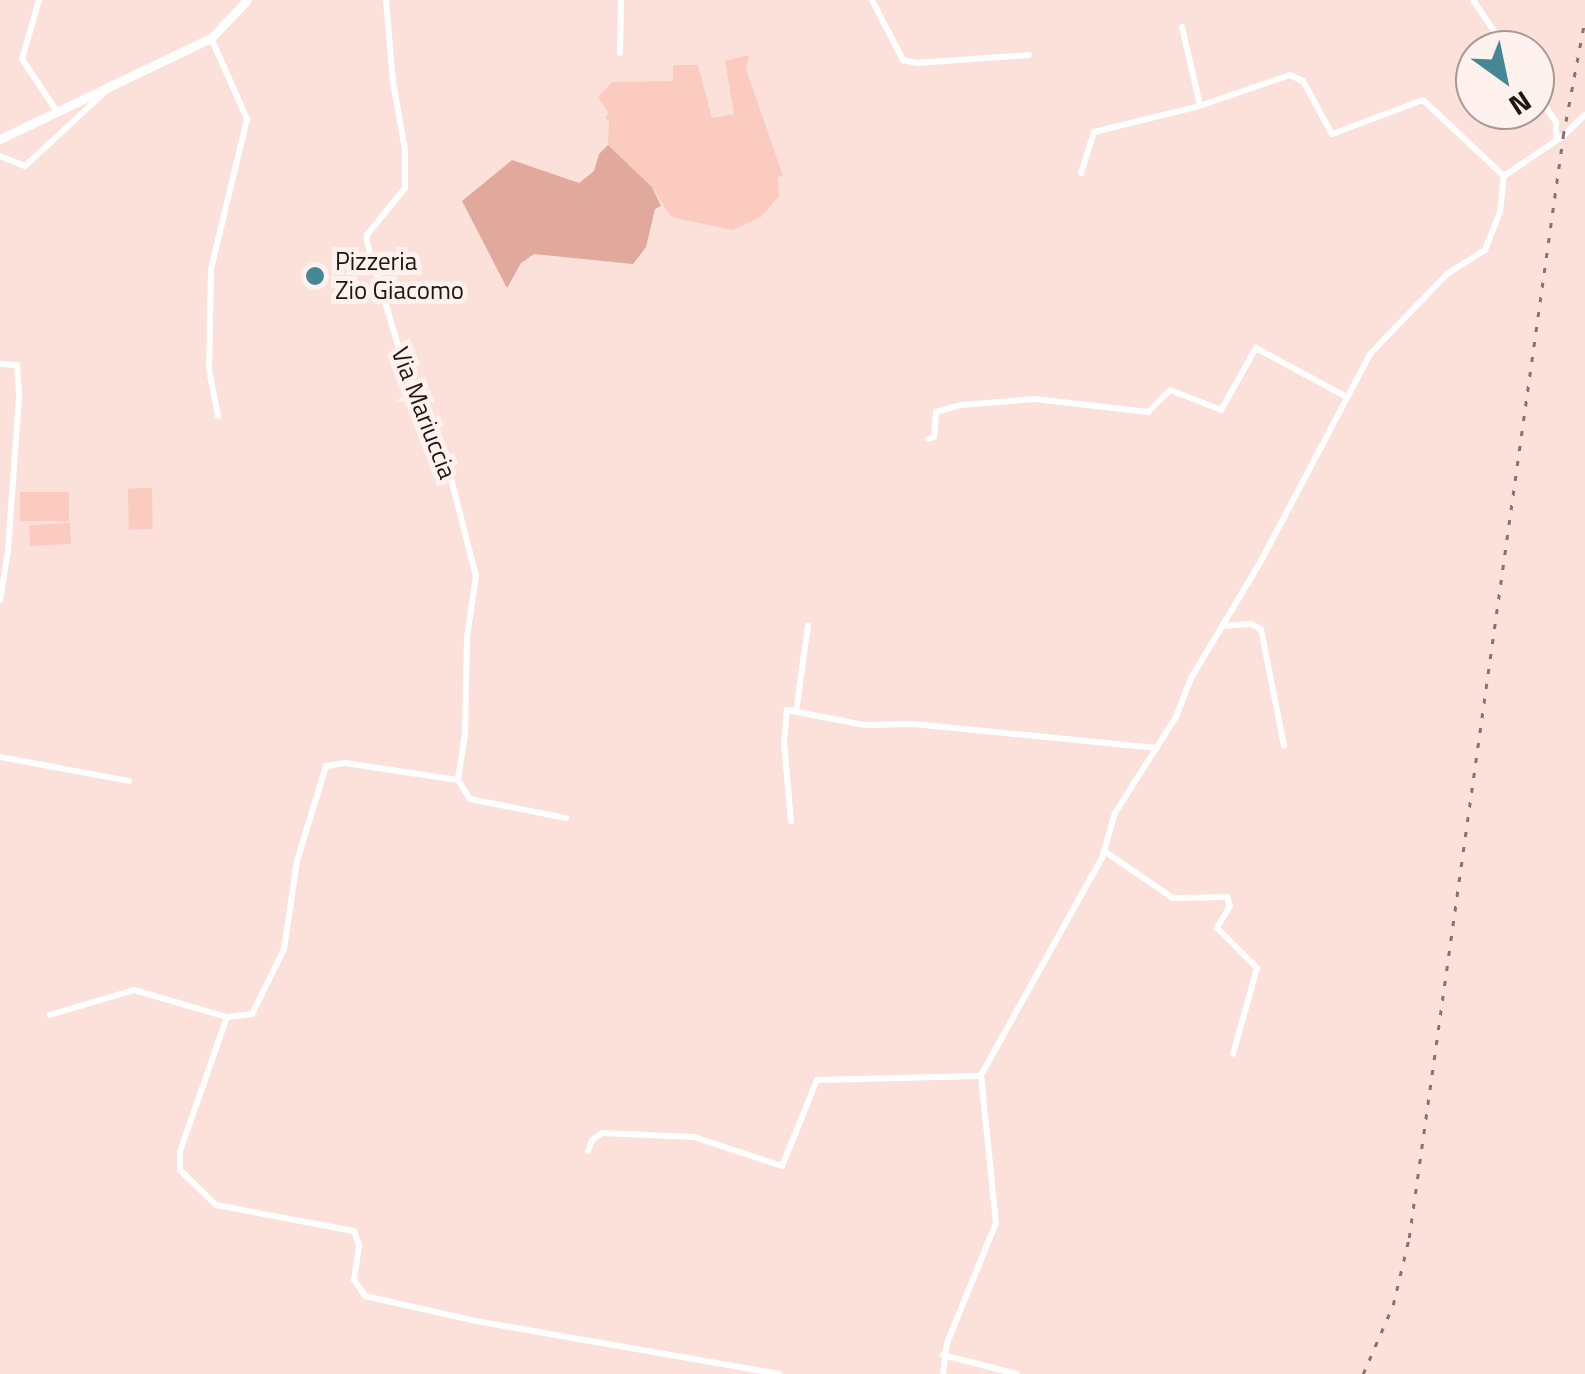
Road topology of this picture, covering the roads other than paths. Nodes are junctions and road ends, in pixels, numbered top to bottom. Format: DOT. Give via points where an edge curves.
graph roads {
  1 [pos="40,0"];
  2 [pos="247,0"];
  3 [pos="386,0"];
  4 [pos="621,0"];
  5 [pos="872,0"];
  6 [pos="1473,0"];
  7 [pos="1182,27"];
  8 [pos="1493,30"];
  9 [pos="211,38"];
  10 [pos="620,53"];
  11 [pos="1030,55"];
  12 [pos="111,85"];
  13 [pos="1200,105"];
  14 [pos="56,110"];
  15 [pos="1585,115"];
  16 [pos="1555,121"];
  17 [pos="0,139"];
  18 [pos="1556,140"];
  19 [pos="0,156"];
  20 [pos="1081,173"];
  21 [pos="1504,176"];
  22 [pos="0,364"];
  23 [pos="1347,396"];
  24 [pos="218,416"];
  25 [pos="928,439"];
  26 [pos="0,600"];
  27 [pos="808,626"];
  28 [pos="1222,626"];
  29 [pos="796,712"];
  30 [pos="1284,746"];
  31 [pos="1157,748"];
  32 [pos="0,757"];
  33 [pos="458,780"];
  34 [pos="129,781"];
  35 [pos="566,818"];
  36 [pos="792,821"];
  37 [pos="1104,851"];
  38 [pos="50,1015"];
  39 [pos="227,1018"];
  40 [pos="1233,1054"];
  41 [pos="982,1076"];
  42 [pos="588,1151"];
  43 [pos="944,1355"];
  44 [pos="779,1374"];
  45 [pos="942,1374"];
  46 [pos="1017,1374"];
  1 -- 14 [label="street" via="22,60"];
  2 -- 9 [label="main road"];
  3 -- 33 [label="street, Via Mariuccia" via="405,188 367,242 403,362 450,475 476,576"];
  4 -- 10 [label="street"];
  5 -- 11 [label="street" via="903,60"];
  6 -- 8 [label="street"];
  7 -- 13 [label="street"];
  9 -- 12 [label="main road"];
  9 -- 24 [label="street" via="248,119 211,269 209,368"];
  12 -- 14 [label="main road"];
  12 -- 19 [label="street" via="25,166"];
  13 -- 20 [label="street" via="1094,132"];
  13 -- 21 [label="street" via="1294,76 1334,135 1423,100"];
  14 -- 17 [label="main road"];
  15 -- 18 [label="street"];
  16 -- 18 [label="street"];
  18 -- 21 [label="street"];
  21 -- 23 [label="street" via="1490,242 1447,274 1388,334"];
  22 -- 26 [label="street" via="13,362 18,370"];
  23 -- 25 [label="street" via="1256,348 1220,410 1170,390 1148,412 1035,399 960,406 936,412 934,438"];
  23 -- 28 [label="street"];
  27 -- 29 [label="street"];
  28 -- 30 [label="street" via="1261,629"];
  28 -- 31 [label="street"];
  29 -- 31 [label="street" via="865,725"];
  29 -- 36 [label="street" via="787,710 784,743"];
  31 -- 37 [label="street" via="1115,813"];
  32 -- 34 [label="street"];
  33 -- 35 [label="street" via="470,799"];
  33 -- 39 [label="street" via="326,766 297,861 284,949 252,1014"];
  37 -- 40 [label="street" via="1173,898 1227,896 1230,906 1217,928 1257,968"];
  37 -- 41 [label="street"];
  38 -- 39 [label="street" via="134,990"];
  39 -- 44 [label="street" via="177,1162 209,1200 347,1226 358,1237 354,1280 365,1296"];
  41 -- 42 [label="street" via="818,1080 782,1166 694,1137 605,1132"];
  41 -- 43 [label="street" via="996,1223"];
  43 -- 45 [label="street"];
  43 -- 46 [label="street"];
}
